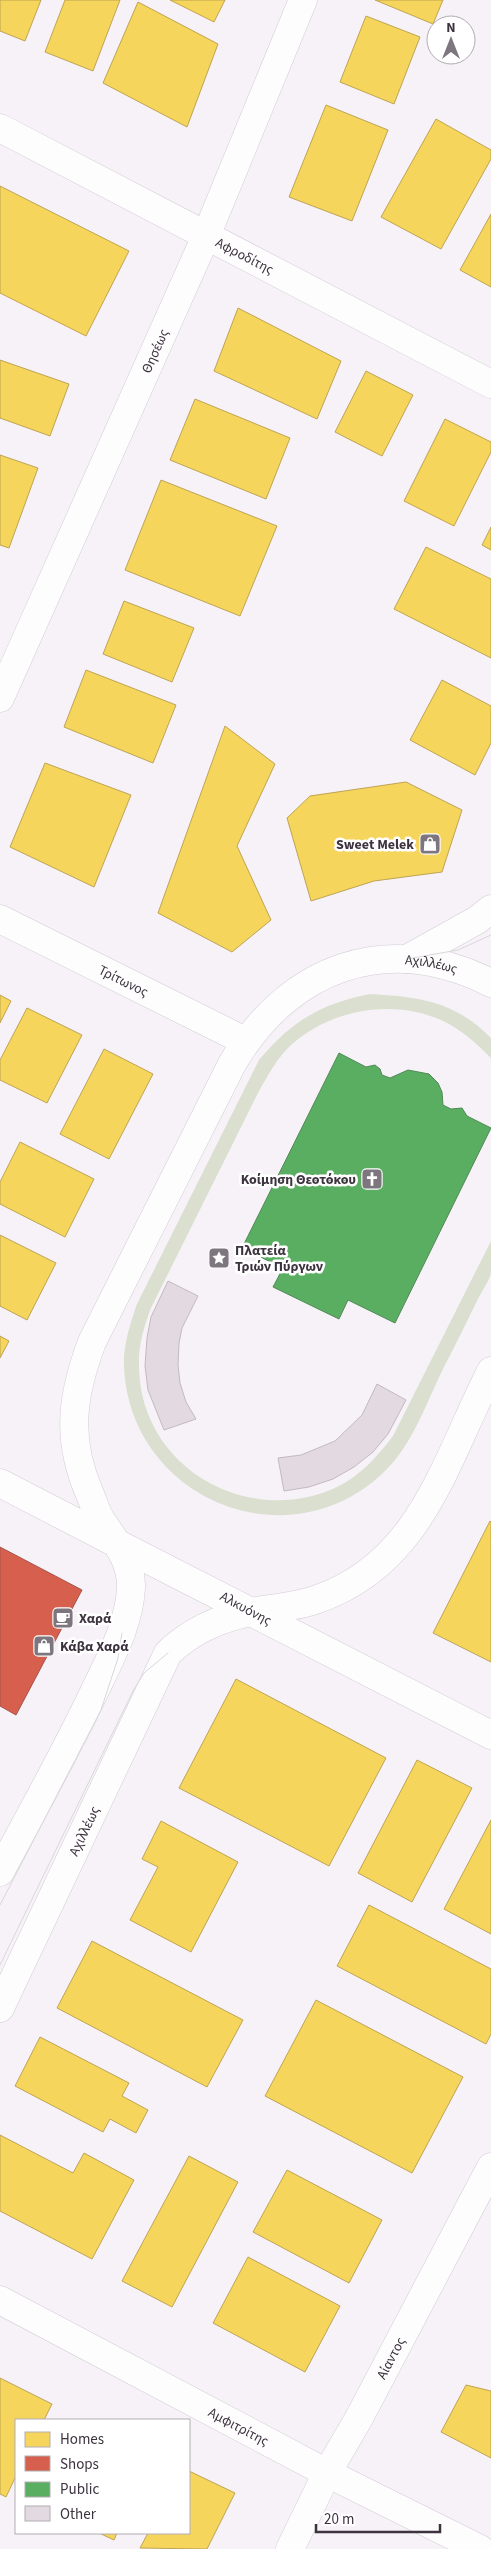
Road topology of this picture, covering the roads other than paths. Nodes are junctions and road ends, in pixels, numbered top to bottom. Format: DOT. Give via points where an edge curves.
graph roads {
  1 [pos="303,0"];
  2 [pos="0,128"];
  3 [pos="206,236"];
  4 [pos="491,384"];
  5 [pos="0,698"];
  6 [pos="491,909"];
  7 [pos="0,919"];
  8 [pos="407,959"];
  9 [pos="491,982"];
  10 [pos="245,1041"];
  11 [pos="491,1371"];
  12 [pos="0,1483"];
  13 [pos="118,1544"];
  14 [pos="251,1612"];
  15 [pos="491,1735"];
  16 [pos="0,1872"];
  17 [pos="0,2008"];
  18 [pos="491,2167"];
  19 [pos="0,2300"];
  20 [pos="327,2473"];
  21 [pos="290,2549"];
  22 [pos="480,2549"];
  1 -- 3 [label="street, Θησέως"];
  2 -- 3 [label="street, Αφροδίτης"];
  3 -- 4 [label="street, Αφροδίτης"];
  3 -- 5 [label="street, Θησέως"];
  6 -- 8 [label="street, Αχιλλέως"];
  7 -- 10 [label="street, Τρίτωνος"];
  8 -- 9 [label="street, Αχιλλέως" via="468,971"];
  8 -- 10 [label="street" via="376,960 317,978 272,1009"];
  10 -- 13 [label="street" via="92,1342 81,1371 74,1401 78,1462 100,1518"];
  11 -- 14 [label="street" via="428,1504 392,1554 369,1573 314,1601"];
  12 -- 13 [label="street, Αλκυόνης"];
  13 -- 14 [label="street, Αλκυόνης"];
  13 -- 16 [label="street" via="131,1587 122,1633 82,1720"];
  14 -- 15 [label="street, Αλκυόνης"];
  14 -- 17 [label="street, Αχιλλέως" via="222,1618 181,1640 168,1653"];
  18 -- 20 [label="street, Αίαντος"];
  19 -- 20 [label="street, Αμφιτρίτης"];
  20 -- 21 [label="street, Αίαντος"];
  20 -- 22 [label="street, Αμφιτρίτης"];
}
